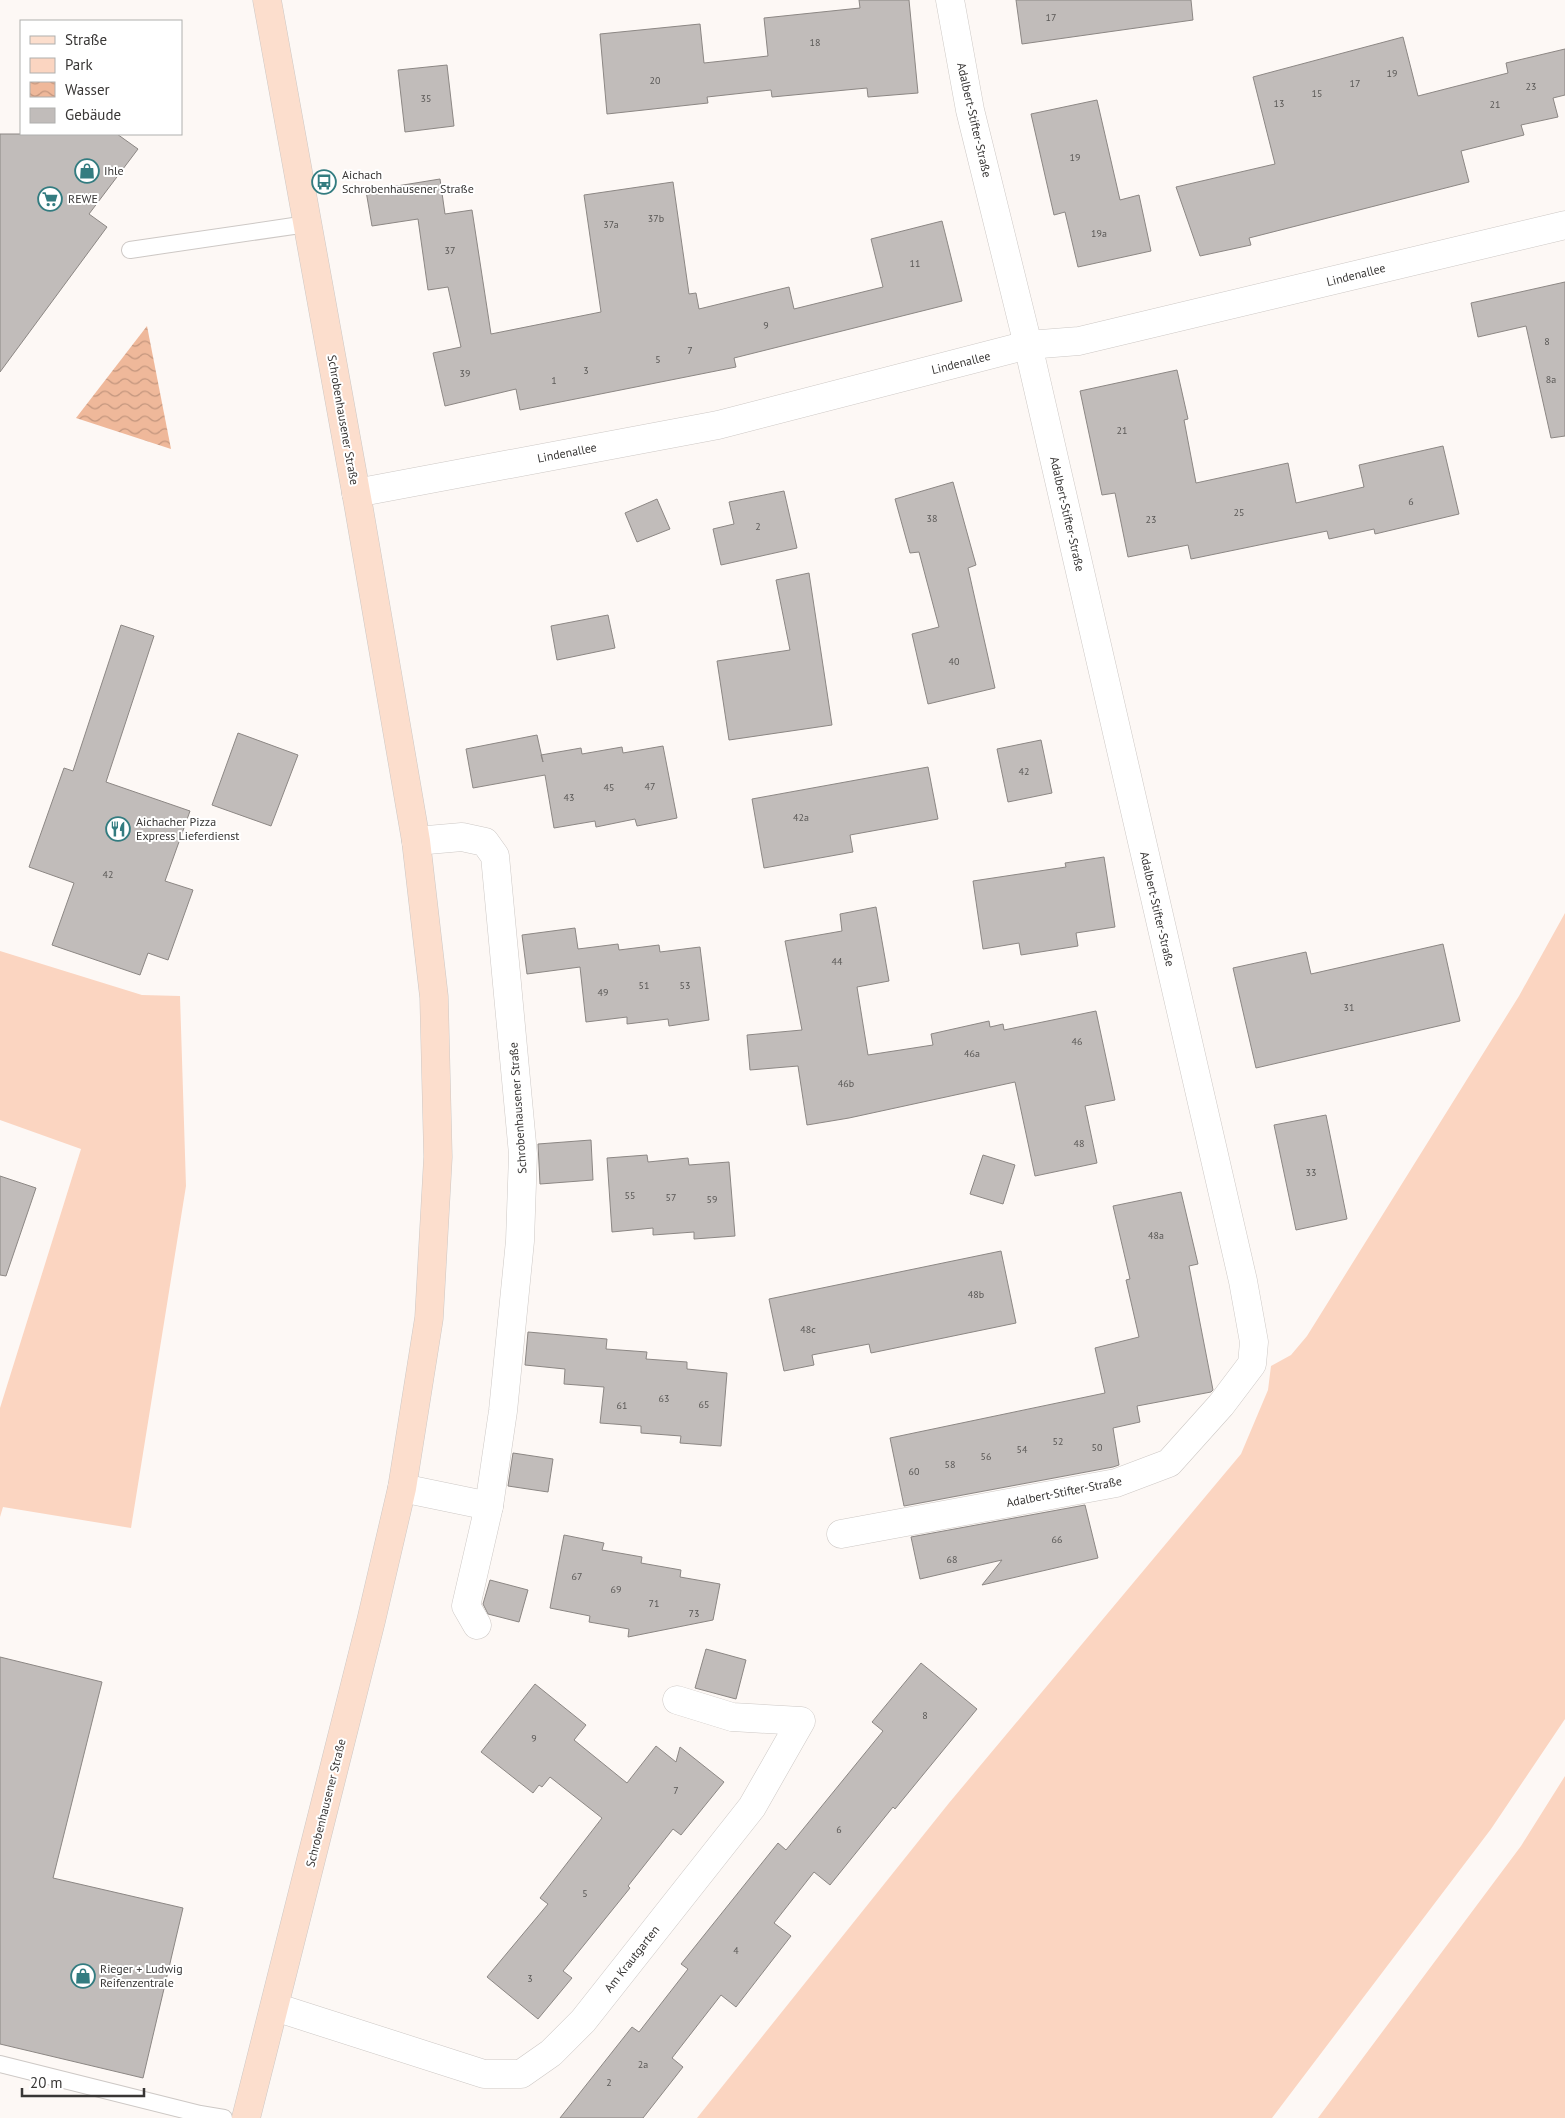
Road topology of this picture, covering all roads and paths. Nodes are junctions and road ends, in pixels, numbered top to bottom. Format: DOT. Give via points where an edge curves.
graph roads {
  1 [pos="267,0"];
  2 [pos="950,0"];
  3 [pos="307,224"];
  4 [pos="1565,225"];
  5 [pos="130,250"];
  6 [pos="1028,345"];
  7 [pos="356,494"];
  8 [pos="416,841"];
  9 [pos="402,1488"];
  10 [pos="489,1506"];
  11 [pos="841,1534"];
  12 [pos="477,1625"];
  13 [pos="677,1700"];
  14 [pos="275,2007"];
  15 [pos="0,2064"];
  16 [pos="224,2118"];
  17 [pos="246,2118"];
  1 -- 3 [label="main road, Schrobenhausener Straße"];
  2 -- 6 [label="street, Adalbert-Stifter-Straße" via="970,110"];
  3 -- 5 [label="lane"];
  3 -- 7 [label="main road, Schrobenhausener Straße"];
  4 -- 6 [label="street, Lindenallee" via="1079,341"];
  6 -- 7 [label="street, Lindenallee" via="718,425"];
  6 -- 11 [label="street, Adalbert-Stifter-Straße" via="1242,1281 1254,1342 1252,1364 1221,1405 1169,1462 1116,1483"];
  7 -- 8 [label="main road, Schrobenhausener Straße"];
  8 -- 9 [label="main road, Schrobenhausener Straße" via="434,997 438,1157 429,1318"];
  8 -- 10 [label="street, Schrobenhausener Straße" via="462,836 485,842 495,856 523,1154 520,1241 503,1411"];
  9 -- 10 [label="street"];
  9 -- 14 [label="main road, Schrobenhausener Straße" via="372,1622"];
  10 -- 12 [label="street, Schrobenhausener Straße" via="466,1606"];
  13 -- 14 [label="street, Am Krautgarten" via="732,1717 800,1721 752,1807 583,2020 551,2053 520,2074 484,2074"];
  14 -- 17 [label="main road, Schrobenhausener Straße"];
  15 -- 16 [label="lane"];
}
